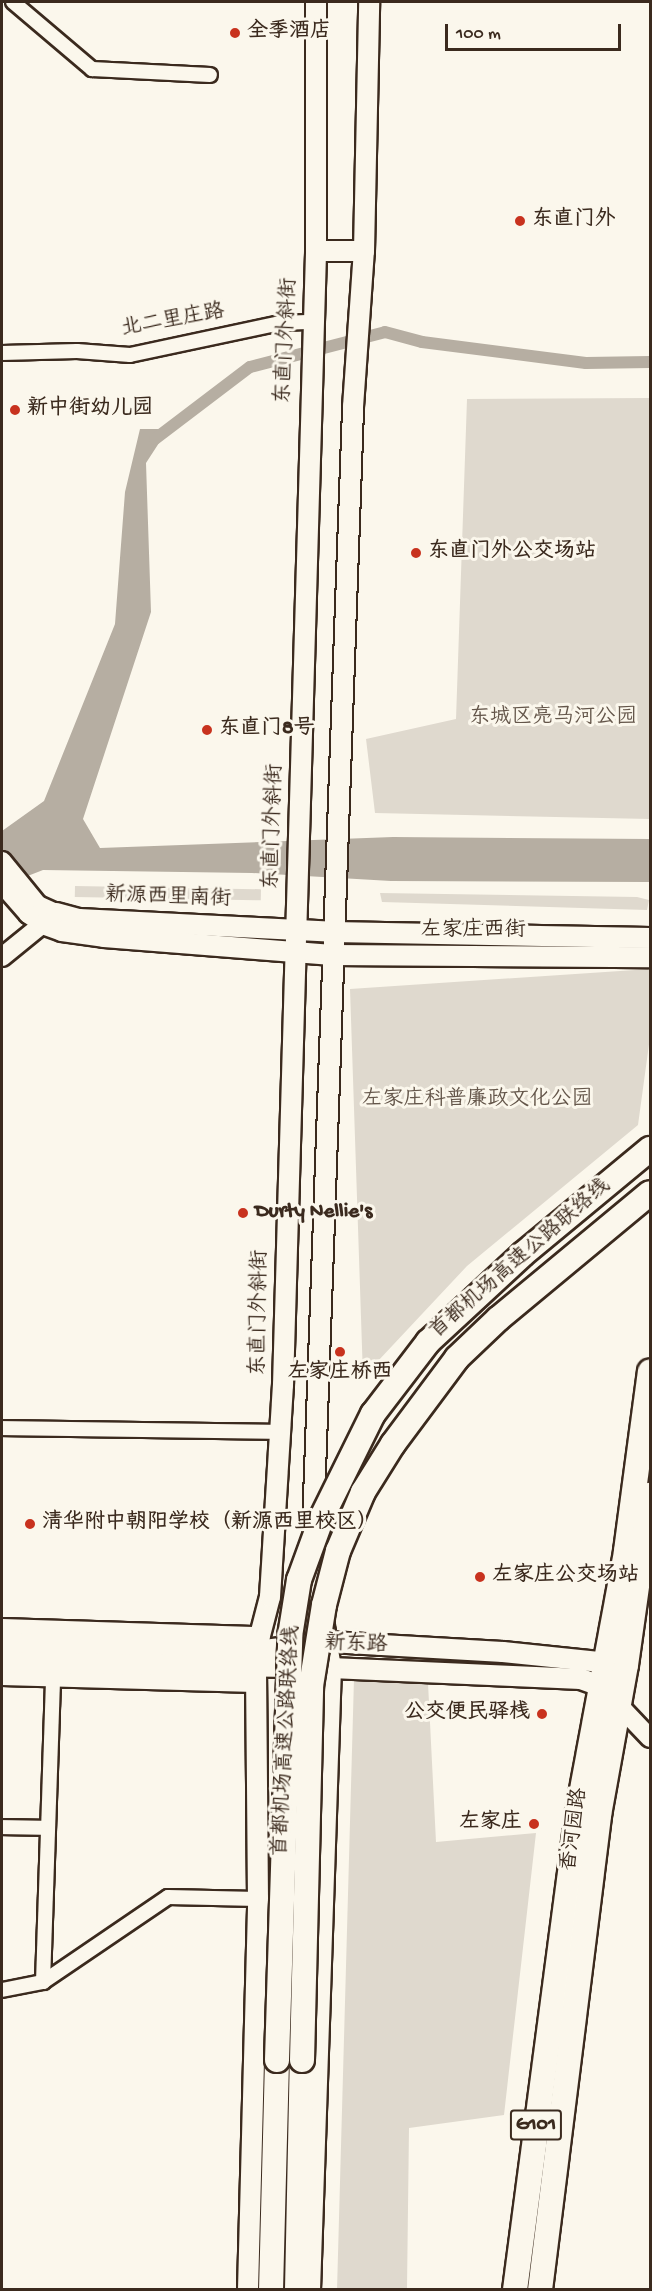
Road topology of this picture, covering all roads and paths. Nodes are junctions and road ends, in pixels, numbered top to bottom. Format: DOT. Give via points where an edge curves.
graph roads {
  1 [pos="13,2"];
  2 [pos="316,2"];
  3 [pos="369,2"];
  4 [pos="210,75"];
  5 [pos="316,250"];
  6 [pos="364,251"];
  7 [pos="314,322"];
  8 [pos="2,353"];
  9 [pos="2,861"];
  10 [pos="2,884"];
  11 [pos="41,914"];
  12 [pos="296,929"];
  13 [pos="333,932"];
  14 [pos="651,938"];
  15 [pos="295,949"];
  16 [pos="332,955"];
  17 [pos="2,957"];
  18 [pos="651,957"];
  19 [pos="651,1149"];
  20 [pos="651,1193"];
  21 [pos="651,1372"];
  22 [pos="2,1428"];
  23 [pos="280,1432"];
  24 [pos="651,1495"];
  25 [pos="646,1565"];
  26 [pos="2,1628"];
  27 [pos="330,1642"];
  28 [pos="2,1643"];
  29 [pos="257,1660"];
  30 [pos="2,1662"];
  31 [pos="616,1663"];
  32 [pos="331,1668"];
  33 [pos="2,1676"];
  34 [pos="53,1678"];
  35 [pos="600,1686"];
  36 [pos="619,1706"];
  37 [pos="651,1738"];
  38 [pos="2,1827"];
  39 [pos="48,1828"];
  40 [pos="258,1899"];
  41 [pos="43,1982"];
  42 [pos="2,1990"];
  43 [pos="248,2289"];
  44 [pos="271,2289"];
  45 [pos="297,2289"];
  46 [pos="310,2289"];
  47 [pos="515,2289"];
  48 [pos="540,2289"];
  1 -- 4 [label="street" via="92,69"];
  2 -- 5 [label="main road, 东直门外斜街"];
  3 -- 6 [label="main road"];
  5 -- 6 [label="main road"];
  5 -- 7 [label="main road, 东直门外斜街"];
  6 -- 13 [label="main road" via="357,325"];
  7 -- 8 [label="street, 北二里庄路" via="280,323 130,355 77,351"];
  7 -- 12 [label="main road, 东直门外斜街"];
  9 -- 11 [label="street"];
  10 -- 11 [label="street"];
  11 -- 12 [label="main road, 新源西里南街"];
  11 -- 15 [label="main road, 新源西里南街" via="104,938"];
  11 -- 17 [label="street"];
  12 -- 13 [label="main road, 左家庄西街"];
  12 -- 15 [label="main road, 东直门外斜街"];
  13 -- 14 [label="main road, 左家庄西街"];
  13 -- 16 [label="main road"];
  15 -- 16 [label="main road, 左家庄西街"];
  15 -- 23 [label="main road, 东直门外斜街"];
  16 -- 18 [label="main road, 左家庄西街"];
  16 -- 27 [label="main road" via="312,1556"];
  19 -- 44 [label="highway, 首都机场高速公路联络线, bridge" via="523,1254 428,1342 373,1414 322,1517 299,1580 290,1636"];
  20 -- 45 [label="highway, 首都机场高速公路联络线, bridge" via="498,1319 457,1358 393,1444 363,1492 338,1551 324,1605 311,1686"];
  21 -- 31 [label="highway, 香河园路 / G101" via="626,1551"];
  22 -- 23 [label="street"];
  23 -- 29 [label="main road, 东直门外斜街" via="270,1597"];
  24 -- 25 [label="highway, 香河园路 / G101"];
  25 -- 31 [label="highway, 香河园路 / G101"];
  26 -- 29 [label="street"];
  27 -- 29 [label="main road, 新东路"];
  27 -- 31 [label="main road, 新东路"];
  27 -- 32 [label="main road"];
  28 -- 29 [label="main road, 新东路"];
  29 -- 30 [label="main road, 新东路"];
  29 -- 32 [label="main road, 新东路"];
  29 -- 34 [label="street"];
  29 -- 40 [label="main road, 东直门外斜街"];
  31 -- 35 [label="highway, 香河园路 / G101"];
  31 -- 36 [label="highway, 香河园路 / G101"];
  32 -- 35 [label="main road, 新东路" via="581,1679"];
  32 -- 46 [label="main road"];
  33 -- 34 [label="street"];
  34 -- 39 [label="street"];
  35 -- 36 [label="street"];
  35 -- 47 [label="highway, 香河园路 / G101" via="578,1811"];
  36 -- 37 [label="street"];
  36 -- 48 [label="highway, 香河园路 / G101" via="598,1815"];
  38 -- 39 [label="street"];
  39 -- 41 [label="street"];
  40 -- 41 [label="street" via="168,1897"];
  40 -- 43 [label="main road, 东直门外斜街"];
  41 -- 42 [label="street"];
}
